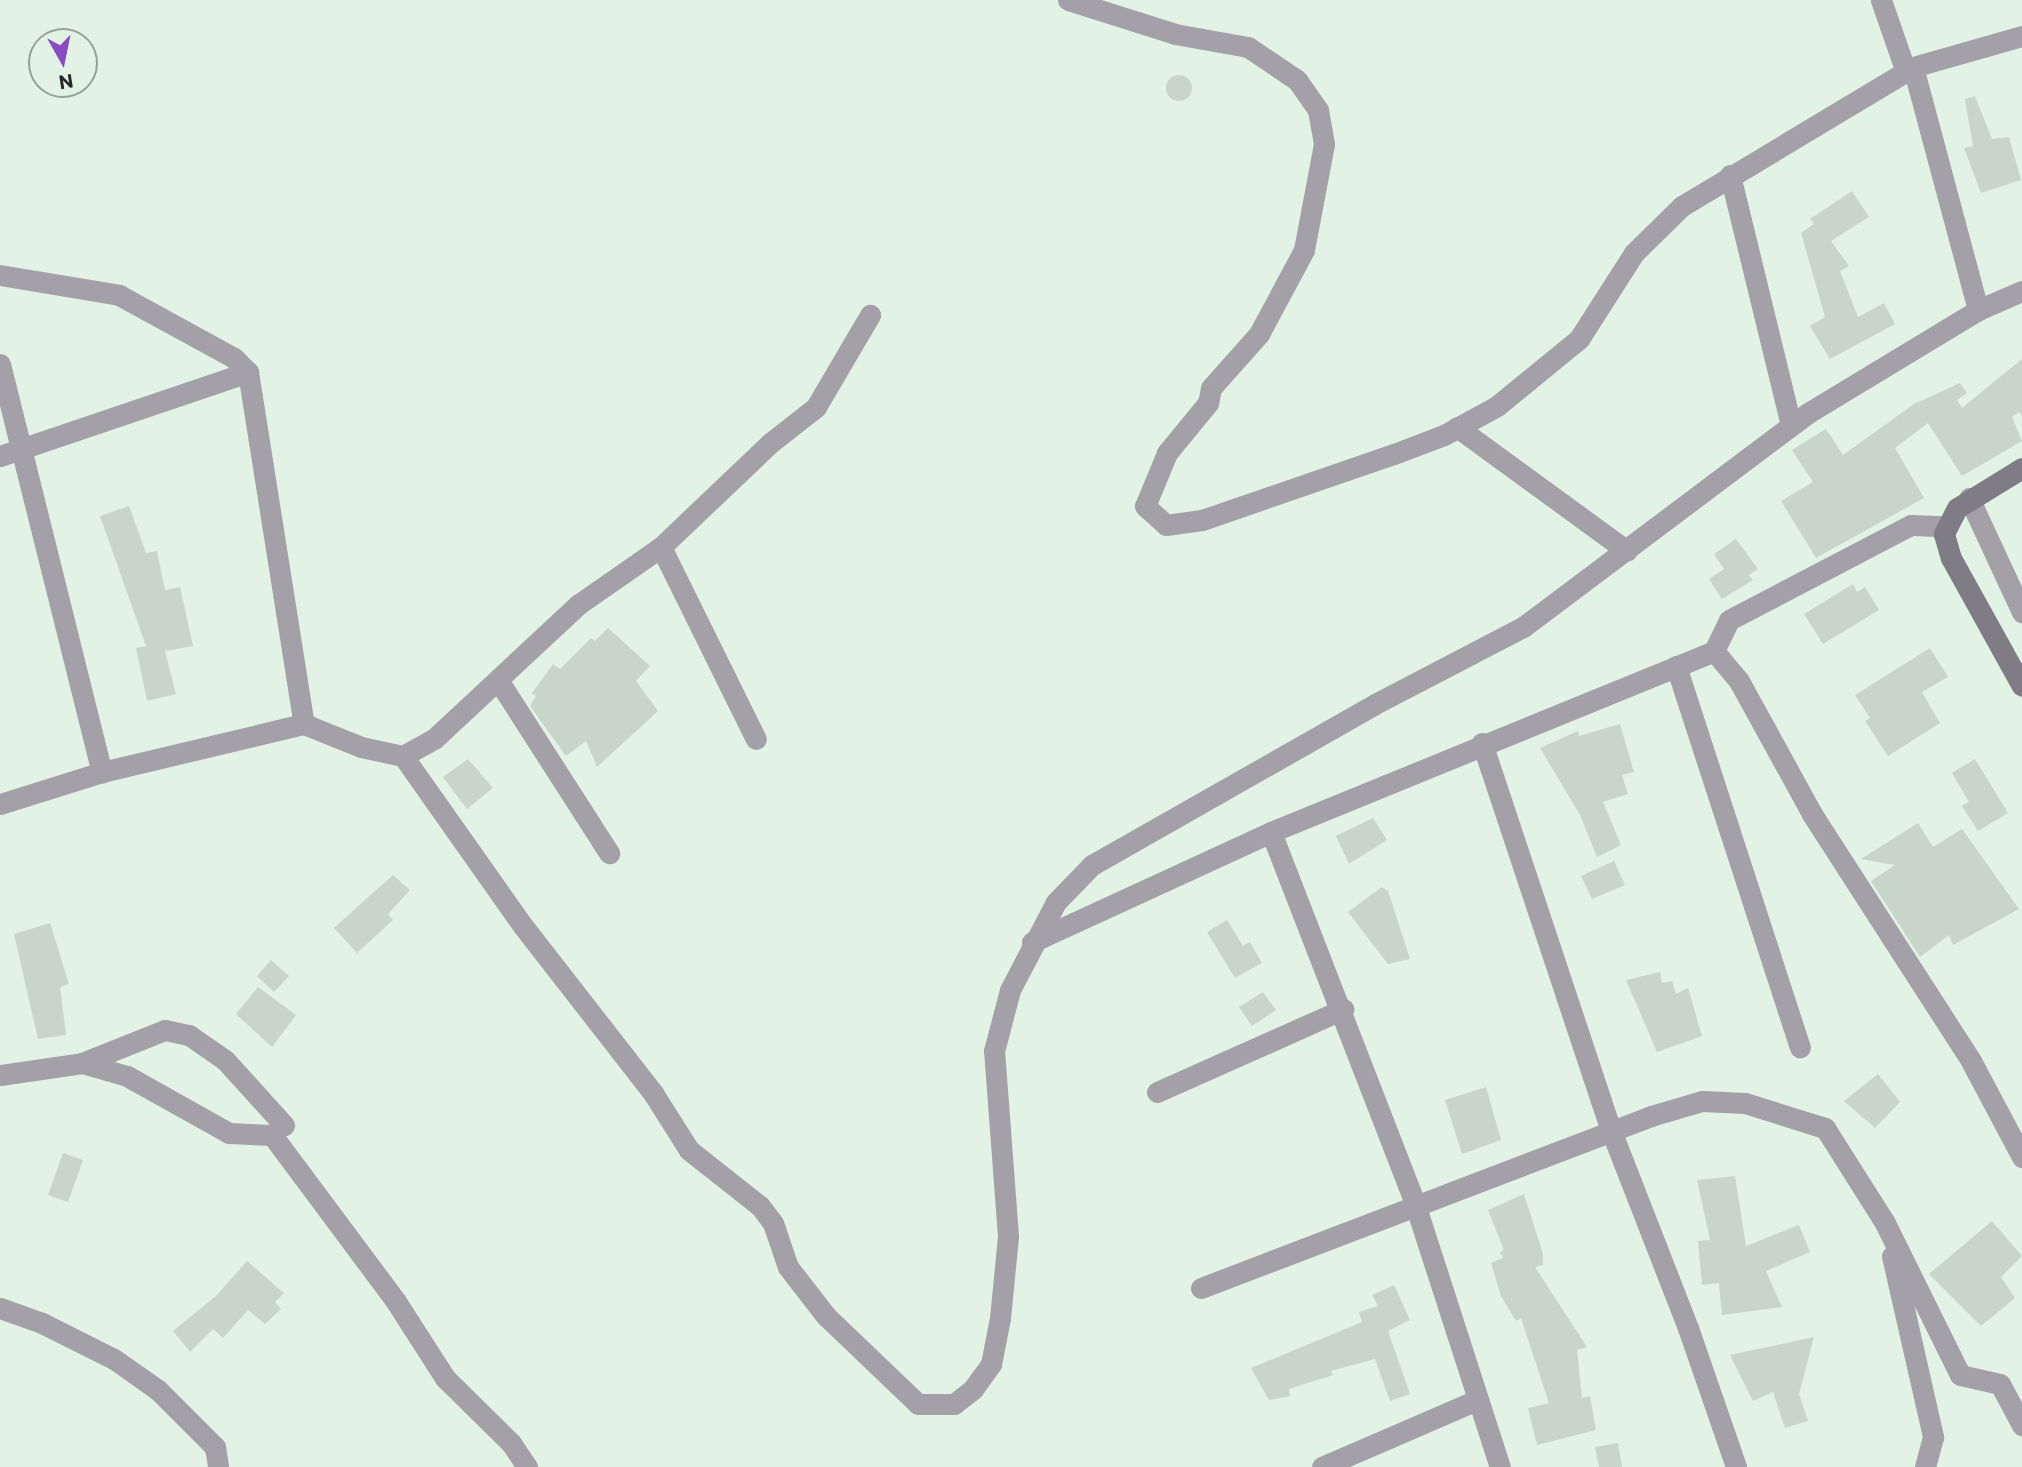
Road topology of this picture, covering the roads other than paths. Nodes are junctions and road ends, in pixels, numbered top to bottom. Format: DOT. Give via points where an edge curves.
graph roads {
  1 [pos="1068,0"];
  2 [pos="1881,0"];
  3 [pos="2022,36"];
  4 [pos="1910,70"];
  5 [pos="1730,175"];
  6 [pos="0,275"];
  7 [pos="2022,291"];
  8 [pos="1978,310"];
  9 [pos="870,315"];
  10 [pos="0,364"];
  11 [pos="248,372"];
  12 [pos="1791,426"];
  13 [pos="1457,428"];
  14 [pos="10,453"];
  15 [pos="2022,468"];
  16 [pos="1969,498"];
  17 [pos="1945,526"];
  18 [pos="661,547"];
  19 [pos="1628,551"];
  20 [pos="2022,612"];
  21 [pos="1714,651"];
  22 [pos="1676,666"];
  23 [pos="498,680"];
  24 [pos="2022,686"];
  25 [pos="304,724"];
  26 [pos="756,739"];
  27 [pos="1482,743"];
  28 [pos="403,756"];
  29 [pos="102,772"];
  30 [pos="0,804"];
  31 [pos="1271,832"];
  32 [pos="609,853"];
  33 [pos="1032,942"];
  34 [pos="1343,1009"];
  35 [pos="1800,1048"];
  36 [pos="82,1063"];
  37 [pos="0,1075"];
  38 [pos="1157,1092"];
  39 [pos="284,1125"];
  40 [pos="1612,1133"];
  41 [pos="2022,1157"];
  42 [pos="1415,1204"];
  43 [pos="1885,1223"];
  44 [pos="1201,1288"];
  45 [pos="0,1308"];
  46 [pos="1477,1400"];
  47 [pos="2022,1425"];
  48 [pos="218,1467"];
  49 [pos="527,1467"];
  50 [pos="1322,1467"];
  51 [pos="1500,1467"];
  52 [pos="1736,1467"];
  53 [pos="1925,1467"];
  1 -- 13 [label="street" via="1175,34 1248,47 1297,80 1318,110 1324,144 1304,250 1285,291 1259,334 1211,388 1208,404 1167,453 1145,506 1166,525 1202,520"];
  2 -- 4 [label="street"];
  3 -- 4 [label="street"];
  4 -- 5 [label="street"];
  4 -- 8 [label="street"];
  5 -- 12 [label="street"];
  5 -- 13 [label="street" via="1656,227 1579,339 1497,406"];
  6 -- 11 [label="street" via="119,295 234,358"];
  7 -- 8 [label="street"];
  8 -- 12 [label="street"];
  9 -- 18 [label="street" via="816,407 769,444"];
  10 -- 14 [label="street"];
  11 -- 14 [label="street"];
  11 -- 25 [label="street"];
  12 -- 19 [label="street"];
  13 -- 19 [label="street"];
  14 -- 29 [label="street"];
  15 -- 16 [label="main road"];
  16 -- 17 [label="main road"];
  16 -- 20 [label="street"];
  17 -- 21 [label="street" via="1911,525 1729,620"];
  17 -- 24 [label="main road" via="1951,558"];
  18 -- 23 [label="street" via="579,604"];
  18 -- 26 [label="street"];
  19 -- 33 [label="street" via="1524,627 1375,704 1091,865 1056,902"];
  21 -- 22 [label="street"];
  21 -- 41 [label="street" via="1745,692 1812,814 1970,1061"];
  22 -- 27 [label="street"];
  22 -- 35 [label="street"];
  23 -- 28 [label="street" via="434,739"];
  23 -- 32 [label="street"];
  25 -- 28 [label="street" via="361,747"];
  25 -- 29 [label="street"];
  27 -- 31 [label="street"];
  27 -- 40 [label="street"];
  28 -- 33 [label="street" via="523,926 653,1093 689,1150 760,1206 773,1223 788,1266 806,1292 918,1404 954,1405 991,1364 1008,1236 994,1051 1010,990"];
  29 -- 30 [label="street"];
  31 -- 33 [label="street"];
  31 -- 34 [label="street"];
  34 -- 38 [label="street"];
  34 -- 42 [label="street"];
  36 -- 37 [label="street"];
  36 -- 39 [label="street" via="165,1031 189,1035 225,1060"];
  36 -- 49 [label="street" via="127,1076 229,1133 272,1135 395,1300 445,1378 511,1443"];
  40 -- 42 [label="street"];
  40 -- 43 [label="street" via="1702,1101 1745,1103 1790,1114 1825,1128"];
  40 -- 52 [label="street"];
  42 -- 44 [label="street"];
  42 -- 46 [label="street"];
  43 -- 47 [label="street" via="1960,1375 2000,1384"];
  43 -- 53 [label="street" via="1933,1437"];
  45 -- 48 [label="street" via="114,1359 158,1390 215,1447"];
  46 -- 50 [label="street"];
  46 -- 51 [label="street"];
}
